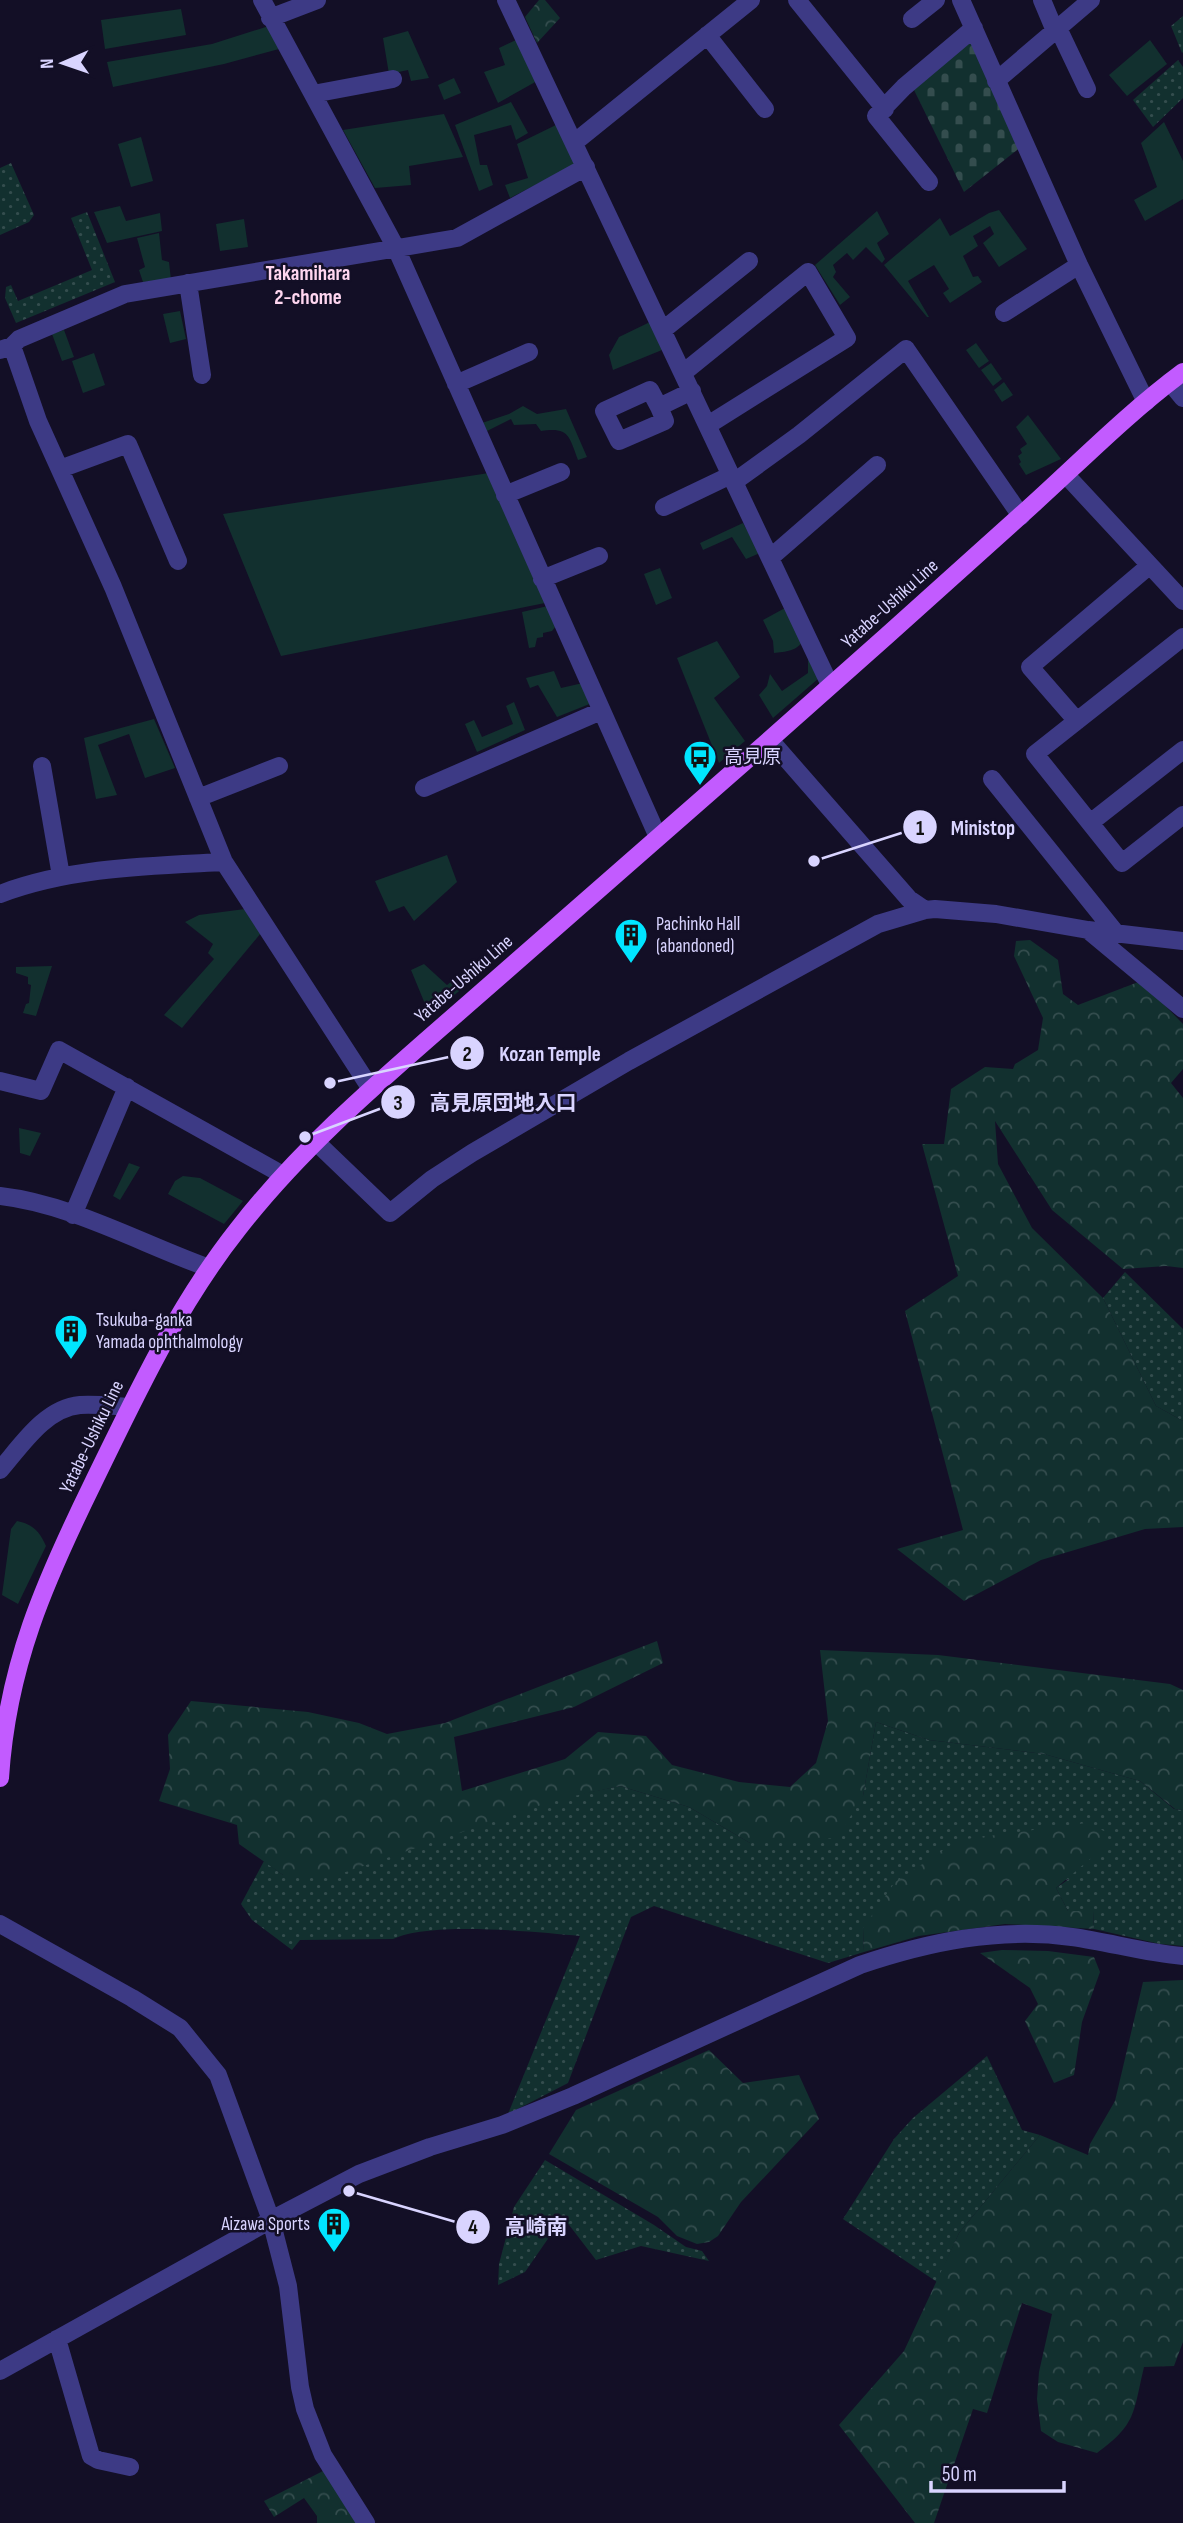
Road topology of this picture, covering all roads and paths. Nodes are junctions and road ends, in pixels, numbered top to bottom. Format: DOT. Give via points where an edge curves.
graph roads {
  1 [pos="262,0"];
  2 [pos="317,0"];
  3 [pos="751,0"];
  4 [pos="797,0"];
  5 [pos="936,0"];
  6 [pos="961,0"];
  7 [pos="1042,0"];
  8 [pos="1091,0"];
  9 [pos="514,3"];
  10 [pos="270,18"];
  11 [pos="912,19"];
  12 [pos="974,28"];
  13 [pos="1057,29"];
  14 [pos="707,36"];
  15 [pos="394,79"];
  16 [pos="996,81"];
  17 [pos="1087,89"];
  18 [pos="313,94"];
  19 [pos="765,109"];
  20 [pos="885,109"];
  21 [pos="575,142"];
  22 [pos="586,167"];
  23 [pos="929,182"];
  24 [pos="396,248"];
  25 [pos="749,261"];
  26 [pos="1079,265"];
  27 [pos="188,283"];
  28 [pos="1004,313"];
  29 [pos="663,330"];
  30 [pos="6,348"];
  31 [pos="529,352"];
  32 [pos="683,373"];
  33 [pos="202,375"];
  34 [pos="1177,377"];
  35 [pos="456,384"];
  36 [pos="692,391"];
  37 [pos="1183,398"];
  38 [pos="1146,402"];
  39 [pos="659,407"];
  40 [pos="708,425"];
  41 [pos="877,465"];
  42 [pos="60,469"];
  43 [pos="561,472"];
  44 [pos="1066,475"];
  45 [pos="733,479"];
  46 [pos="505,495"];
  47 [pos="664,507"];
  48 [pos="1021,516"];
  49 [pos="599,556"];
  50 [pos="770,558"];
  51 [pos="178,561"];
  52 [pos="1149,566"];
  53 [pos="542,579"];
  54 [pos="1183,601"];
  55 [pos="1183,637"];
  56 [pos="830,685"];
  57 [pos="601,711"];
  58 [pos="1077,721"];
  59 [pos="770,740"];
  60 [pos="1183,750"];
  61 [pos="42,766"];
  62 [pos="279,766"];
  63 [pos="992,779"];
  64 [pos="424,788"];
  65 [pos="198,798"];
  66 [pos="1183,815"];
  67 [pos="1090,823"];
  68 [pos="658,837"];
  69 [pos="224,862"];
  70 [pos="61,876"];
  71 [pos="0,894"];
  72 [pos="925,910"];
  73 [pos="1088,930"];
  74 [pos="1115,932"];
  75 [pos="1183,941"];
  76 [pos="1183,1009"];
  77 [pos="0,1081"];
  78 [pos="127,1087"];
  79 [pos="371,1089"];
  80 [pos="316,1142"];
  81 [pos="283,1175"];
  82 [pos="0,1196"];
  83 [pos="73,1215"];
  84 [pos="209,1268"];
  85 [pos="130,1407"];
  86 [pos="0,1468"];
  87 [pos="0,1778"];
  88 [pos="0,1924"];
  89 [pos="1183,1956"];
  90 [pos="271,2220"];
  91 [pos="57,2339"];
  92 [pos="0,2371"];
  93 [pos="130,2467"];
  94 [pos="366,2523"];
  1 -- 10 [label="street"];
  2 -- 10 [label="street"];
  3 -- 14 [label="street"];
  4 -- 20 [label="street"];
  5 -- 11 [label="street"];
  6 -- 12 [label="street"];
  7 -- 13 [label="street"];
  8 -- 13 [label="street"];
  9 -- 21 [label="street"];
  10 -- 18 [label="street"];
  12 -- 16 [label="street"];
  12 -- 20 [label="street" via="904,86"];
  13 -- 16 [label="street"];
  13 -- 17 [label="street"];
  14 -- 19 [label="street"];
  14 -- 21 [label="street"];
  15 -- 18 [label="street"];
  16 -- 26 [label="street"];
  18 -- 24 [label="street"];
  20 -- 23 [label="street" via="876,116"];
  21 -- 22 [label="street"];
  22 -- 24 [label="street" via="457,237"];
  22 -- 29 [label="street"];
  24 -- 27 [label="street"];
  24 -- 35 [label="street"];
  25 -- 29 [label="street"];
  26 -- 28 [label="street"];
  26 -- 38 [label="street"];
  27 -- 30 [label="street" via="125,294"];
  27 -- 33 [label="street"];
  29 -- 32 [label="street"];
  30 -- 42 [label="street"];
  31 -- 35 [label="street"];
  32 -- 36 [label="street"];
  32 -- 40 [label="street" via="808,272 847,338"];
  34 -- 37 [label="street"];
  34 -- 38 [label="main road, Yatabe-Ushiku Line"];
  35 -- 46 [label="street"];
  36 -- 39 [label="street"];
  36 -- 40 [label="street"];
  38 -- 44 [label="main road, Yatabe-Ushiku Line"];
  40 -- 45 [label="street"];
  41 -- 50 [label="street"];
  42 -- 51 [label="street" via="128,444"];
  42 -- 65 [label="street"];
  43 -- 46 [label="street"];
  44 -- 48 [label="main road, Yatabe-Ushiku Line"];
  44 -- 52 [label="street"];
  45 -- 47 [label="street"];
  45 -- 48 [label="street" via="799,435 906,349"];
  45 -- 50 [label="street"];
  46 -- 53 [label="street"];
  48 -- 56 [label="main road, Yatabe-Ushiku Line"];
  49 -- 53 [label="street"];
  50 -- 56 [label="street"];
  52 -- 54 [label="street"];
  52 -- 58 [label="street" via="1030,667"];
  53 -- 57 [label="street"];
  55 -- 58 [label="street"];
  56 -- 59 [label="main road, Yatabe-Ushiku Line"];
  57 -- 64 [label="street"];
  57 -- 68 [label="street"];
  58 -- 67 [label="street" via="1035,754"];
  59 -- 68 [label="main road, Yatabe-Ushiku Line"];
  59 -- 72 [label="street" via="909,899"];
  60 -- 67 [label="street"];
  61 -- 70 [label="street"];
  62 -- 65 [label="street"];
  63 -- 74 [label="street"];
  65 -- 69 [label="street"];
  66 -- 67 [label="street" via="1122,863"];
  68 -- 79 [label="main road, Yatabe-Ushiku Line"];
  69 -- 70 [label="street"];
  69 -- 79 [label="street"];
  70 -- 71 [label="street"];
  72 -- 73 [label="street" via="996,914"];
  72 -- 80 [label="street" via="866,929 629,1061 472,1153 390,1213"];
  73 -- 74 [label="street"];
  73 -- 76 [label="street"];
  74 -- 75 [label="street"];
  77 -- 78 [label="street" via="41,1091 59,1050"];
  78 -- 81 [label="street"];
  78 -- 83 [label="street"];
  79 -- 80 [label="main road, Yatabe-Ushiku Line"];
  80 -- 81 [label="main road, Yatabe-Ushiku Line"];
  81 -- 84 [label="main road, Yatabe-Ushiku Line"];
  82 -- 83 [label="street"];
  83 -- 84 [label="street"];
  84 -- 85 [label="main road, Yatabe-Ushiku Line"];
  85 -- 86 [label="street" via="81,1405 50,1416"];
  85 -- 87 [label="main road, Yatabe-Ushiku Line" via="33,1615 6,1718"];
  88 -- 90 [label="street" via="132,1998 187,2035 225,2089"];
  89 -- 90 [label="street" via="1038,1934 965,1937 908,1948 842,1972 538,2111 359,2174"];
  90 -- 91 [label="street"];
  90 -- 94 [label="street" via="292,2304 305,2409 323,2455"];
  91 -- 92 [label="street"];
  91 -- 93 [label="street" via="91,2456"];
}
